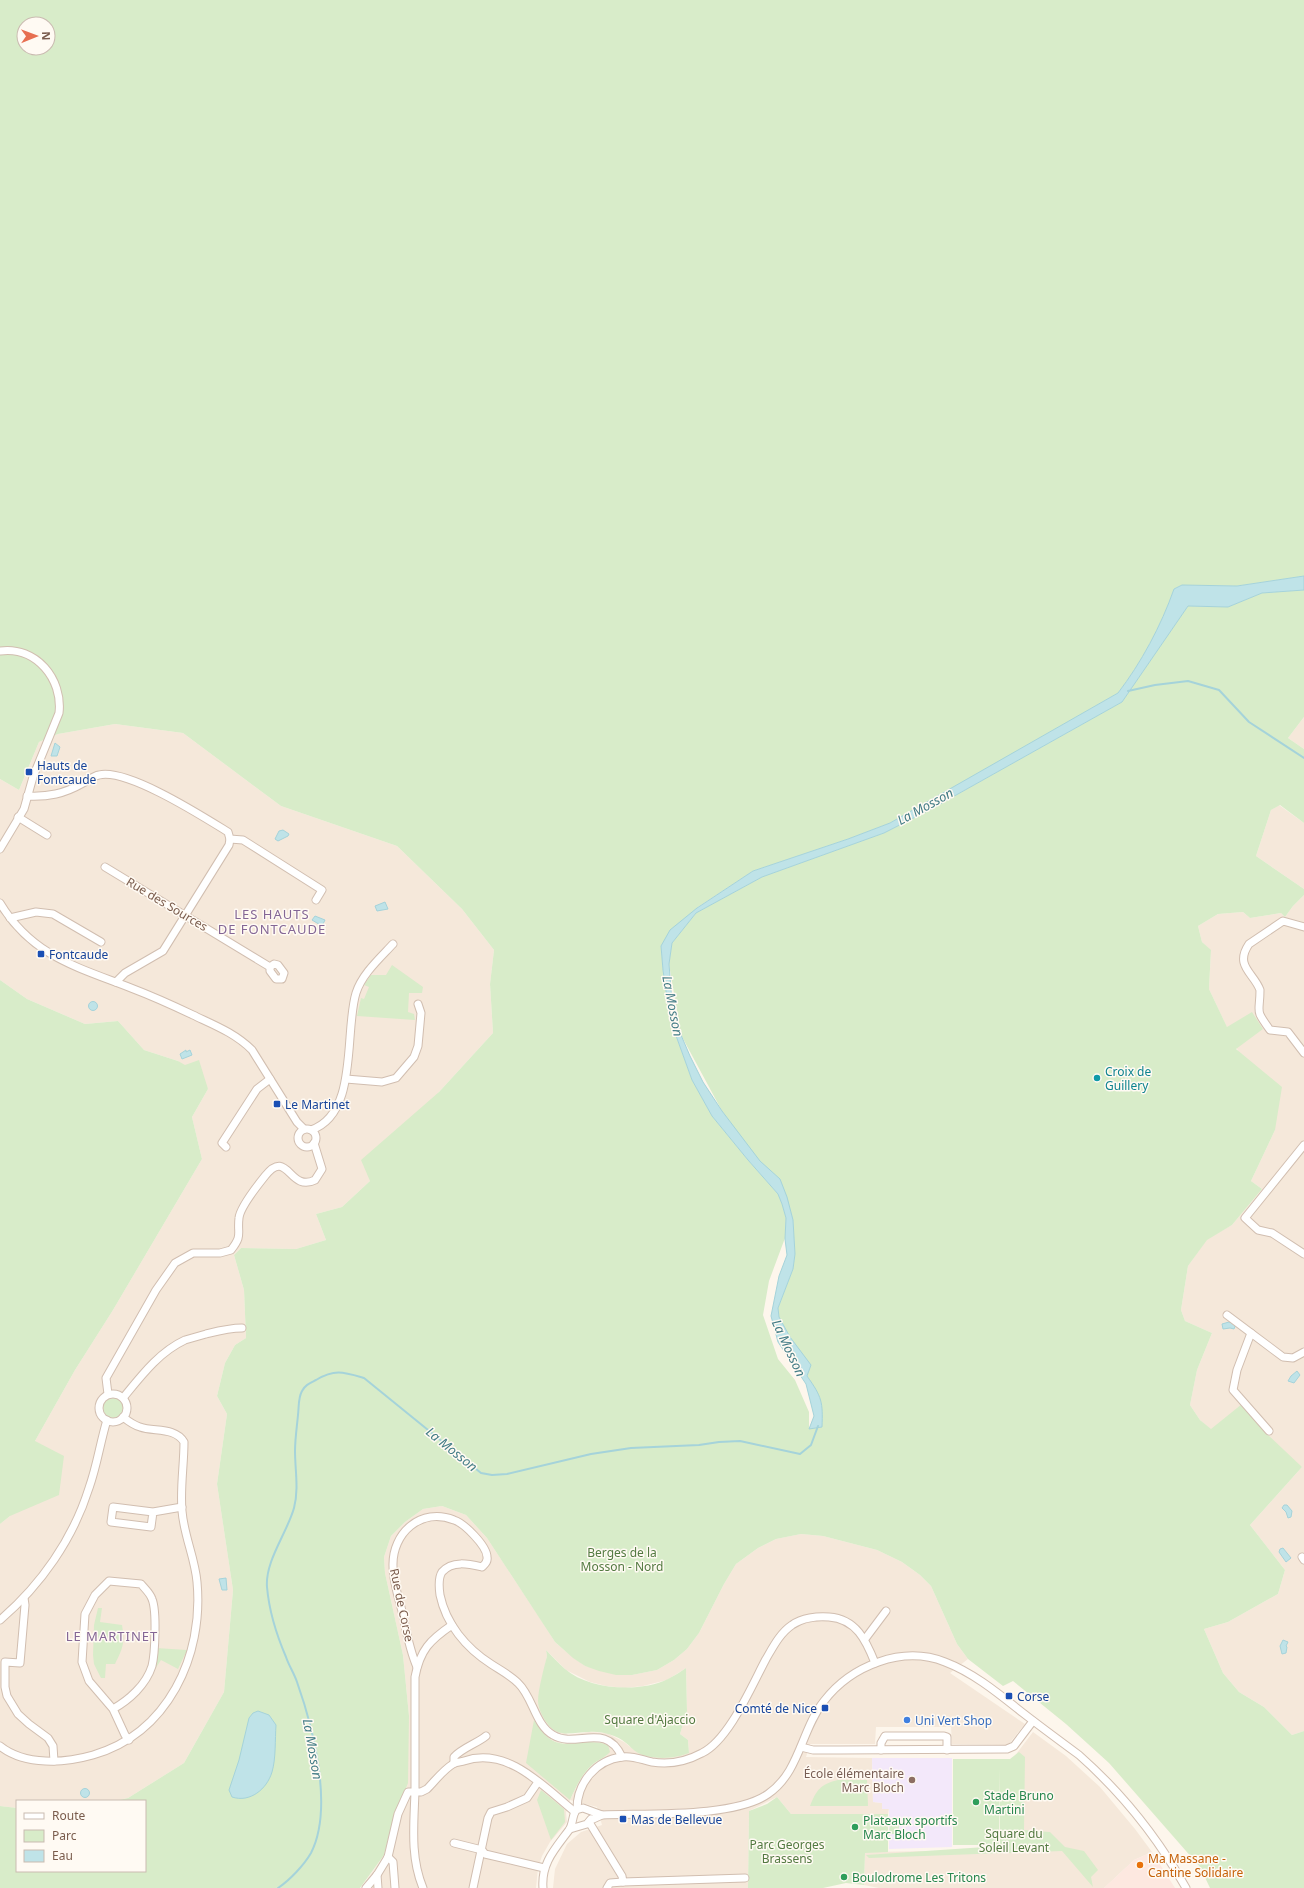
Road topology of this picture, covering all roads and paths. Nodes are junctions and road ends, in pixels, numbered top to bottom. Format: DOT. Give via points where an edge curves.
graph roads {
  1 [pos="0,651"];
  2 [pos="27,796"];
  3 [pos="18,818"];
  4 [pos="47,835"];
  5 [pos="230,839"];
  6 [pos="0,849"];
  7 [pos="105,867"];
  8 [pos="316,900"];
  9 [pos="0,903"];
  10 [pos="185,915"];
  11 [pos="10,918"];
  12 [pos="1304,927"];
  13 [pos="101,942"];
  14 [pos="393,944"];
  15 [pos="270,967"];
  16 [pos="116,982"];
  17 [pos="418,1004"];
  18 [pos="1304,1053"];
  19 [pos="270,1079"];
  20 [pos="346,1079"];
  21 [pos="308,1131"];
  22 [pos="311,1144"];
  23 [pos="1304,1145"];
  24 [pos="226,1147"];
  25 [pos="1304,1254"];
  26 [pos="1227,1315"];
  27 [pos="242,1328"];
  28 [pos="1251,1333"];
  29 [pos="1304,1352"];
  30 [pos="108,1394"];
  31 [pos="123,1398"];
  32 [pos="123,1417"];
  33 [pos="107,1420"];
  34 [pos="1269,1431"];
  35 [pos="182,1506"];
  36 [pos="153,1512"];
  37 [pos="24,1598"];
  38 [pos="886,1611"];
  39 [pos="0,1620"];
  40 [pos="452,1625"];
  41 [pos="865,1639"];
  42 [pos="950,1657"];
  43 [pos="875,1663"];
  44 [pos="951,1664"];
  45 [pos="417,1667"];
  46 [pos="113,1709"];
  47 [pos="1033,1720"];
  48 [pos="486,1736"];
  49 [pos="129,1740"];
  50 [pos="0,1746"];
  51 [pos="801,1747"];
  52 [pos="881,1750"];
  53 [pos="947,1750"];
  54 [pos="622,1757"];
  55 [pos="54,1761"];
  56 [pos="454,1763"];
  57 [pos="538,1782"];
  58 [pos="415,1791"];
  59 [pos="588,1810"];
  60 [pos="575,1813"];
  61 [pos="602,1815"];
  62 [pos="590,1821"];
  63 [pos="582,1825"];
  64 [pos="570,1829"];
  65 [pos="454,1843"];
  66 [pos="482,1850"];
  67 [pos="388,1857"];
  68 [pos="544,1868"];
  69 [pos="377,1875"];
  70 [pos="745,1878"];
  71 [pos="623,1882"];
  72 [pos="666,1884"];
  73 [pos="366,1888"];
  74 [pos="378,1888"];
  75 [pos="395,1888"];
  76 [pos="423,1888"];
  77 [pos="473,1888"];
  78 [pos="543,1888"];
  79 [pos="607,1888"];
  80 [pos="1186,1888"];
  1 -- 2 [label="street" via="21,652 38,661 54,681 60,702 59,713"];
  2 -- 3 [label="street" via="24,809"];
  2 -- 5 [label="street" via="59,794 97,775 105,774 166,794 228,832"];
  3 -- 4 [label="street"];
  3 -- 6 [label="street"];
  5 -- 8 [label="street" via="243,840 322,890"];
  5 -- 10 [label="street" via="229,845"];
  7 -- 10 [label="street, Rue des Sources"];
  9 -- 11 [label="street"];
  10 -- 15 [label="street, Rue des Sources"];
  10 -- 16 [label="street" via="163,951 125,973"];
  11 -- 13 [label="street" via="36,912 53,914"];
  11 -- 16 [label="street" via="16,927 60,960"];
  12 -- 18 [label="street" via="1283,921 1277,924 1249,944 1244,959 1244,967 1260,990 1257,1008 1259,1016 1270,1030 1288,1032"];
  14 -- 20 [label="street" via="372,967 357,991"];
  16 -- 19 [label="street" via="232,1033 252,1050"];
  17 -- 20 [label="street" via="421,1013 418,1046 414,1057 396,1078 382,1082"];
  19 -- 21 [label="street" via="297,1122"];
  19 -- 24 [label="street" via="257,1089 222,1143"];
  20 -- 21 [label="street" via="332,1117 320,1128"];
  21 -- 22 [label="street"];
  21 -- 22 [label="street" via="298,1137 299,1142 304,1146"];
  22 -- 30 [label="street" via="322,1169 318,1177 312,1182 300,1182 280,1165 275,1166 241,1212 240,1236 231,1250 220,1253 193,1253 174,1263 106,1378"];
  23 -- 25 [label="street" via="1245,1218 1258,1230 1272,1233"];
  26 -- 28 [label="street"];
  27 -- 31 [label="street" via="223,1329 186,1340 173,1347 148,1369"];
  28 -- 29 [label="street" via="1283,1357 1293,1358"];
  28 -- 34 [label="street" via="1237,1370 1233,1390"];
  30 -- 31 [label="street" via="116,1394"];
  30 -- 33 [label="street" via="101,1400 99,1409 103,1418"];
  31 -- 32 [label="street" via="127,1410"];
  32 -- 33 [label="street" via="116,1421"];
  32 -- 35 [label="street" via="140,1428 172,1432 182,1438"];
  33 -- 37 [label="street" via="90,1487 75,1525 47,1569"];
  35 -- 36 [label="street"];
  35 -- 49 [label="street" via="186,1536 198,1583 197,1618 193,1641 183,1674 166,1704"];
  36 -- 36 [label="street" via="114,1507 111,1522 151,1527"];
  37 -- 39 [label="street"];
  37 -- 55 [label="street" via="20,1663 5,1662 6,1691 18,1714 48,1738 53,1746"];
  38 -- 41 [label="street"];
  40 -- 45 [label="street" via="434,1637"];
  40 -- 45 [label="street, Rue de Corse" via="442,1607 440,1575 446,1568 456,1564 482,1567 488,1556 478,1540 464,1525 455,1520 446,1517 419,1520 401,1534 394,1552 394,1580"];
  40 -- 54 [label="street" via="466,1646 518,1683 527,1693 540,1720 551,1735 560,1738 600,1738 619,1749"];
  41 -- 43 [label="street"];
  41 -- 54 [label="street" via="855,1627 838,1617 820,1616 792,1625 773,1646 728,1729 718,1742 704,1752 683,1761 665,1763"];
  42 -- 44 [label="street"];
  43 -- 44 [label="street" via="908,1657 929,1658"];
  43 -- 51 [label="street" via="851,1676 824,1701"];
  44 -- 47 [label="street" via="967,1672"];
  45 -- 58 [label="street, Rue de Corse"];
  46 -- 46 [label="street" via="89,1681 82,1662 84,1623 88,1607 95,1595 109,1581 141,1584 152,1599 155,1616 152,1666 137,1690 125,1703"];
  46 -- 49 [label="street"];
  47 -- 53 [label="street" via="1010,1748"];
  47 -- 80 [label="street" via="1079,1755 1118,1794 1157,1841"];
  48 -- 56 [label="street" via="458,1752 454,1757"];
  49 -- 55 [label="street" via="81,1759"];
  50 -- 55 [label="street" via="18,1756"];
  51 -- 52 [label="street" via="812,1750"];
  51 -- 61 [label="street" via="787,1774 776,1787 768,1794 746,1804 733,1808 692,1812"];
  52 -- 53 [label="street"];
  52 -- 53 [label="street" via="885,1736 944,1736 947,1738"];
  54 -- 60 [label="street" via="603,1763 593,1771 579,1793"];
  56 -- 57 [label="street" via="482,1758 501,1759 510,1762"];
  56 -- 58 [label="street" via="427,1789"];
  57 -- 60 [label="street"];
  57 -- 66 [label="street" via="527,1798 491,1812"];
  58 -- 67 [label="street" via="408,1792 398,1814"];
  58 -- 76 [label="street, Rue de Corse" via="415,1863"];
  59 -- 60 [label="street" via="583,1808"];
  59 -- 61 [label="street"];
  59 -- 62 [label="street" via="591,1814"];
  60 -- 63 [label="street" via="576,1823"];
  60 -- 64 [label="street"];
  61 -- 62 [label="street"];
  62 -- 63 [label="street"];
  62 -- 71 [label="street"];
  63 -- 64 [label="street"];
  64 -- 68 [label="street" via="550,1853"];
  65 -- 66 [label="street"];
  66 -- 68 [label="street" via="486,1854"];
  66 -- 77 [label="street"];
  67 -- 69 [label="street"];
  67 -- 75 [label="street" via="393,1862"];
  68 -- 78 [label="street"];
  69 -- 73 [label="street"];
  69 -- 74 [label="street"];
  70 -- 72 [label="street"];
  71 -- 72 [label="street"];
  71 -- 79 [label="street" via="610,1883"];
}
